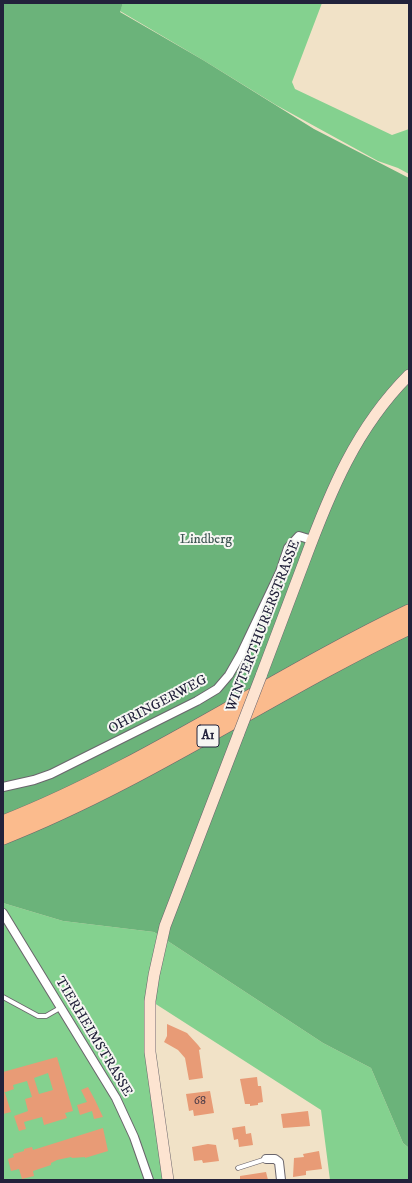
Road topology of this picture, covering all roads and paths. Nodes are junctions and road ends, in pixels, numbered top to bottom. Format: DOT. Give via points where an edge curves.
graph roads {
  1 [pos="409,375"];
  2 [pos="312,540"];
  3 [pos="409,612"];
  4 [pos="409,627"];
  5 [pos="3,787"];
  6 [pos="36,810"];
  7 [pos="3,817"];
  8 [pos="3,823"];
  9 [pos="3,837"];
  10 [pos="3,913"];
  11 [pos="3,996"];
  12 [pos="60,1008"];
  13 [pos="266,1159"];
  14 [pos="238,1168"];
  15 [pos="149,1180"];
  16 [pos="168,1180"];
  17 [pos="281,1180"];
  1 -- 2 [label="main road, WINTERTHURERSTRASSE" via="389,396 360,436 343,466"];
  2 -- 5 [label="street, OHRINGERWEG" via="299,536 288,548 280,572 241,654 217,689 51,774"];
  2 -- 16 [label="main road, WINTERTHURERSTRASSE, bridge" via="166,926 154,975 149,1024 151,1069"];
  3 -- 6 [label="highway, A1" via="345,644 129,765"];
  4 -- 9 [label="highway, A1" via="313,676 135,776 69,809"];
  6 -- 7 [label="highway, A1"];
  6 -- 8 [label="highway, A1"];
  10 -- 12 [label="street, TIERHEIMSTRASSE"];
  11 -- 12 [label="lane" via="29,1012 41,1016"];
  12 -- 15 [label="street, TIERHEIMSTRASSE" via="122,1110"];
  13 -- 14 [label="lane"];
  13 -- 17 [label="street" via="275,1159 279,1162"];
}
